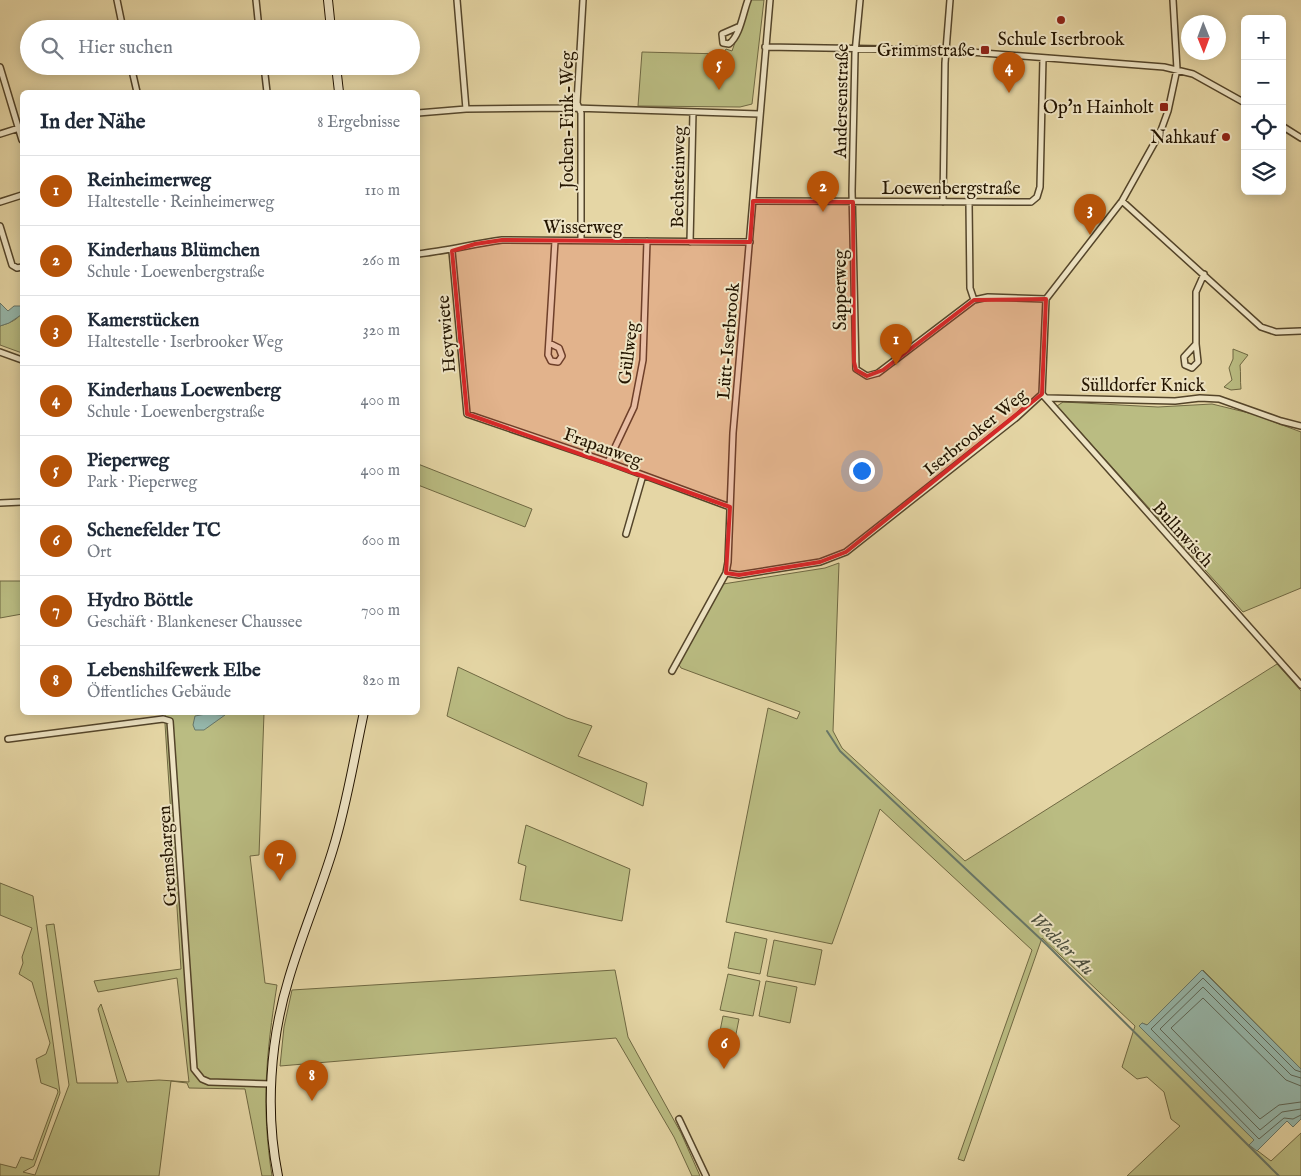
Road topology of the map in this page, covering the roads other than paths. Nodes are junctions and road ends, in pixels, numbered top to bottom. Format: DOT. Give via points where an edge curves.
graph roads {
  1 [pos="117,0"];
  2 [pos="256,0"];
  3 [pos="328,0"];
  4 [pos="457,0"];
  5 [pos="583,0"];
  6 [pos="748,0"];
  7 [pos="770,0"];
  8 [pos="860,0"];
  9 [pos="950,0"];
  10 [pos="1173,0"];
  11 [pos="121,20"];
  12 [pos="258,20"];
  13 [pos="330,20"];
  14 [pos="738,27"];
  15 [pos="766,47"];
  16 [pos="855,47"];
  17 [pos="945,50"];
  18 [pos="1043,58"];
  19 [pos="0,67"];
  20 [pos="1177,69"];
  21 [pos="133,75"];
  22 [pos="265,75"];
  23 [pos="337,75"];
  24 [pos="137,90"];
  25 [pos="267,90"];
  26 [pos="339,90"];
  27 [pos="1241,100"];
  28 [pos="466,109"];
  29 [pos="579,109"];
  30 [pos="693,112"];
  31 [pos="420,113"];
  32 [pos="759,114"];
  33 [pos="19,128"];
  34 [pos="1286,129"];
  35 [pos="20,132"];
  36 [pos="0,134"];
  37 [pos="1301,138"];
  38 [pos="20,196"];
  39 [pos="753,201"];
  40 [pos="1122,201"];
  41 [pos="0,202"];
  42 [pos="853,202"];
  43 [pos="944,202"];
  44 [pos="970,203"];
  45 [pos="0,226"];
  46 [pos="581,240"];
  47 [pos="555,241"];
  48 [pos="647,241"];
  49 [pos="690,242"];
  50 [pos="750,242"];
  51 [pos="452,251"];
  52 [pos="420,254"];
  53 [pos="20,267"];
  54 [pos="1204,274"];
  55 [pos="1046,299"];
  56 [pos="974,300"];
  57 [pos="1301,331"];
  58 [pos="549,343"];
  59 [pos="1196,344"];
  60 [pos="0,352"];
  61 [pos="20,359"];
  62 [pos="1044,396"];
  63 [pos="467,414"];
  64 [pos="1301,426"];
  65 [pos="608,462"];
  66 [pos="643,475"];
  67 [pos="20,502"];
  68 [pos="0,503"];
  69 [pos="730,507"];
  70 [pos="626,534"];
  71 [pos="726,573"];
  72 [pos="672,671"];
  73 [pos="1301,686"];
  74 [pos="363,715"];
  75 [pos="8,739"];
  76 [pos="272,1084"];
  77 [pos="679,1119"];
  78 [pos="278,1176"];
  79 [pos="706,1176"];
  1 -- 11 [label="street"];
  2 -- 12 [label="street"];
  3 -- 13 [label="main road"];
  4 -- 28 [label="street"];
  5 -- 29 [label="street, Jochen-Fink-Weg"];
  6 -- 14 [label="street"];
  7 -- 15 [label="street, Lütt-Iserbrook"];
  8 -- 16 [label="street, Andersenstraße"];
  9 -- 17 [label="street"];
  10 -- 20 [label="street"];
  15 -- 16 [label="street"];
  15 -- 32 [label="street, Lütt-Iserbrook"];
  16 -- 17 [label="street"];
  16 -- 42 [label="street, Andersenstraße"];
  17 -- 18 [label="street"];
  17 -- 43 [label="street"];
  18 -- 20 [label="street"];
  18 -- 44 [label="street, Loewenbergstraße" via="1039,194 1027,202"];
  19 -- 33 [label="street"];
  20 -- 27 [label="street"];
  20 -- 40 [label="street" via="1164,122"];
  21 -- 24 [label="street"];
  22 -- 25 [label="street"];
  23 -- 26 [label="main road"];
  28 -- 29 [label="street"];
  28 -- 31 [label="street"];
  29 -- 30 [label="street"];
  29 -- 46 [label="street, Jochen-Fink-Weg"];
  30 -- 32 [label="street"];
  30 -- 49 [label="street, Bechsteinweg"];
  32 -- 39 [label="street, Lütt-Iserbrook"];
  33 -- 35 [label="street"];
  33 -- 36 [label="street"];
  34 -- 37 [label="street"];
  38 -- 41 [label="street"];
  39 -- 42 [label="street, Loewenbergstraße"];
  39 -- 50 [label="street, Lütt-Iserbrook"];
  40 -- 54 [label="street"];
  40 -- 55 [label="street"];
  42 -- 43 [label="street, Loewenbergstraße"];
  42 -- 56 [label="street, Sapperweg" via="854,362 863,375 875,375 883,370"];
  43 -- 44 [label="street, Loewenbergstraße"];
  44 -- 56 [label="street" via="970,288"];
  45 -- 53 [label="street" via="12,265"];
  46 -- 47 [label="street, Wisserweg"];
  46 -- 48 [label="street, Wisserweg"];
  47 -- 51 [label="street, Wisserweg" via="502,240"];
  47 -- 58 [label="street"];
  48 -- 49 [label="street, Wisserweg"];
  48 -- 65 [label="street, Güllweg" via="644,360 634,407"];
  49 -- 50 [label="street, Wisserweg"];
  50 -- 69 [label="street, Lütt-Iserbrook" via="733,433"];
  51 -- 52 [label="street, Wisserweg"];
  51 -- 63 [label="street, Heytwiete"];
  54 -- 57 [label="street" via="1261,327 1276,332"];
  54 -- 59 [label="street" via="1196,292"];
  55 -- 56 [label="street" via="988,297"];
  55 -- 62 [label="street, Iserbrooker Weg"];
  60 -- 61 [label="street"];
  62 -- 64 [label="street, Sülldorfer Knick" via="1175,401 1209,397"];
  62 -- 71 [label="street, Iserbrooker Weg" via="846,552 820,562 739,575"];
  62 -- 73 [label="street, Bullnwisch"];
  63 -- 65 [label="street, Frapanweg"];
  65 -- 66 [label="street, Frapanweg"];
  66 -- 69 [label="street, Frapanweg"];
  66 -- 70 [label="street"];
  67 -- 68 [label="street"];
  69 -- 71 [label="street, Lütt-Iserbrook"];
  71 -- 72 [label="street, Lütt-Iserbrook"];
  74 -- 76 [label="main road" via="334,847 286,986"];
  75 -- 76 [label="street, Gremsbargen" via="163,719 170,721 194,1069 209,1082"];
  76 -- 78 [label="main road"];
  77 -- 79 [label="street"];
}
